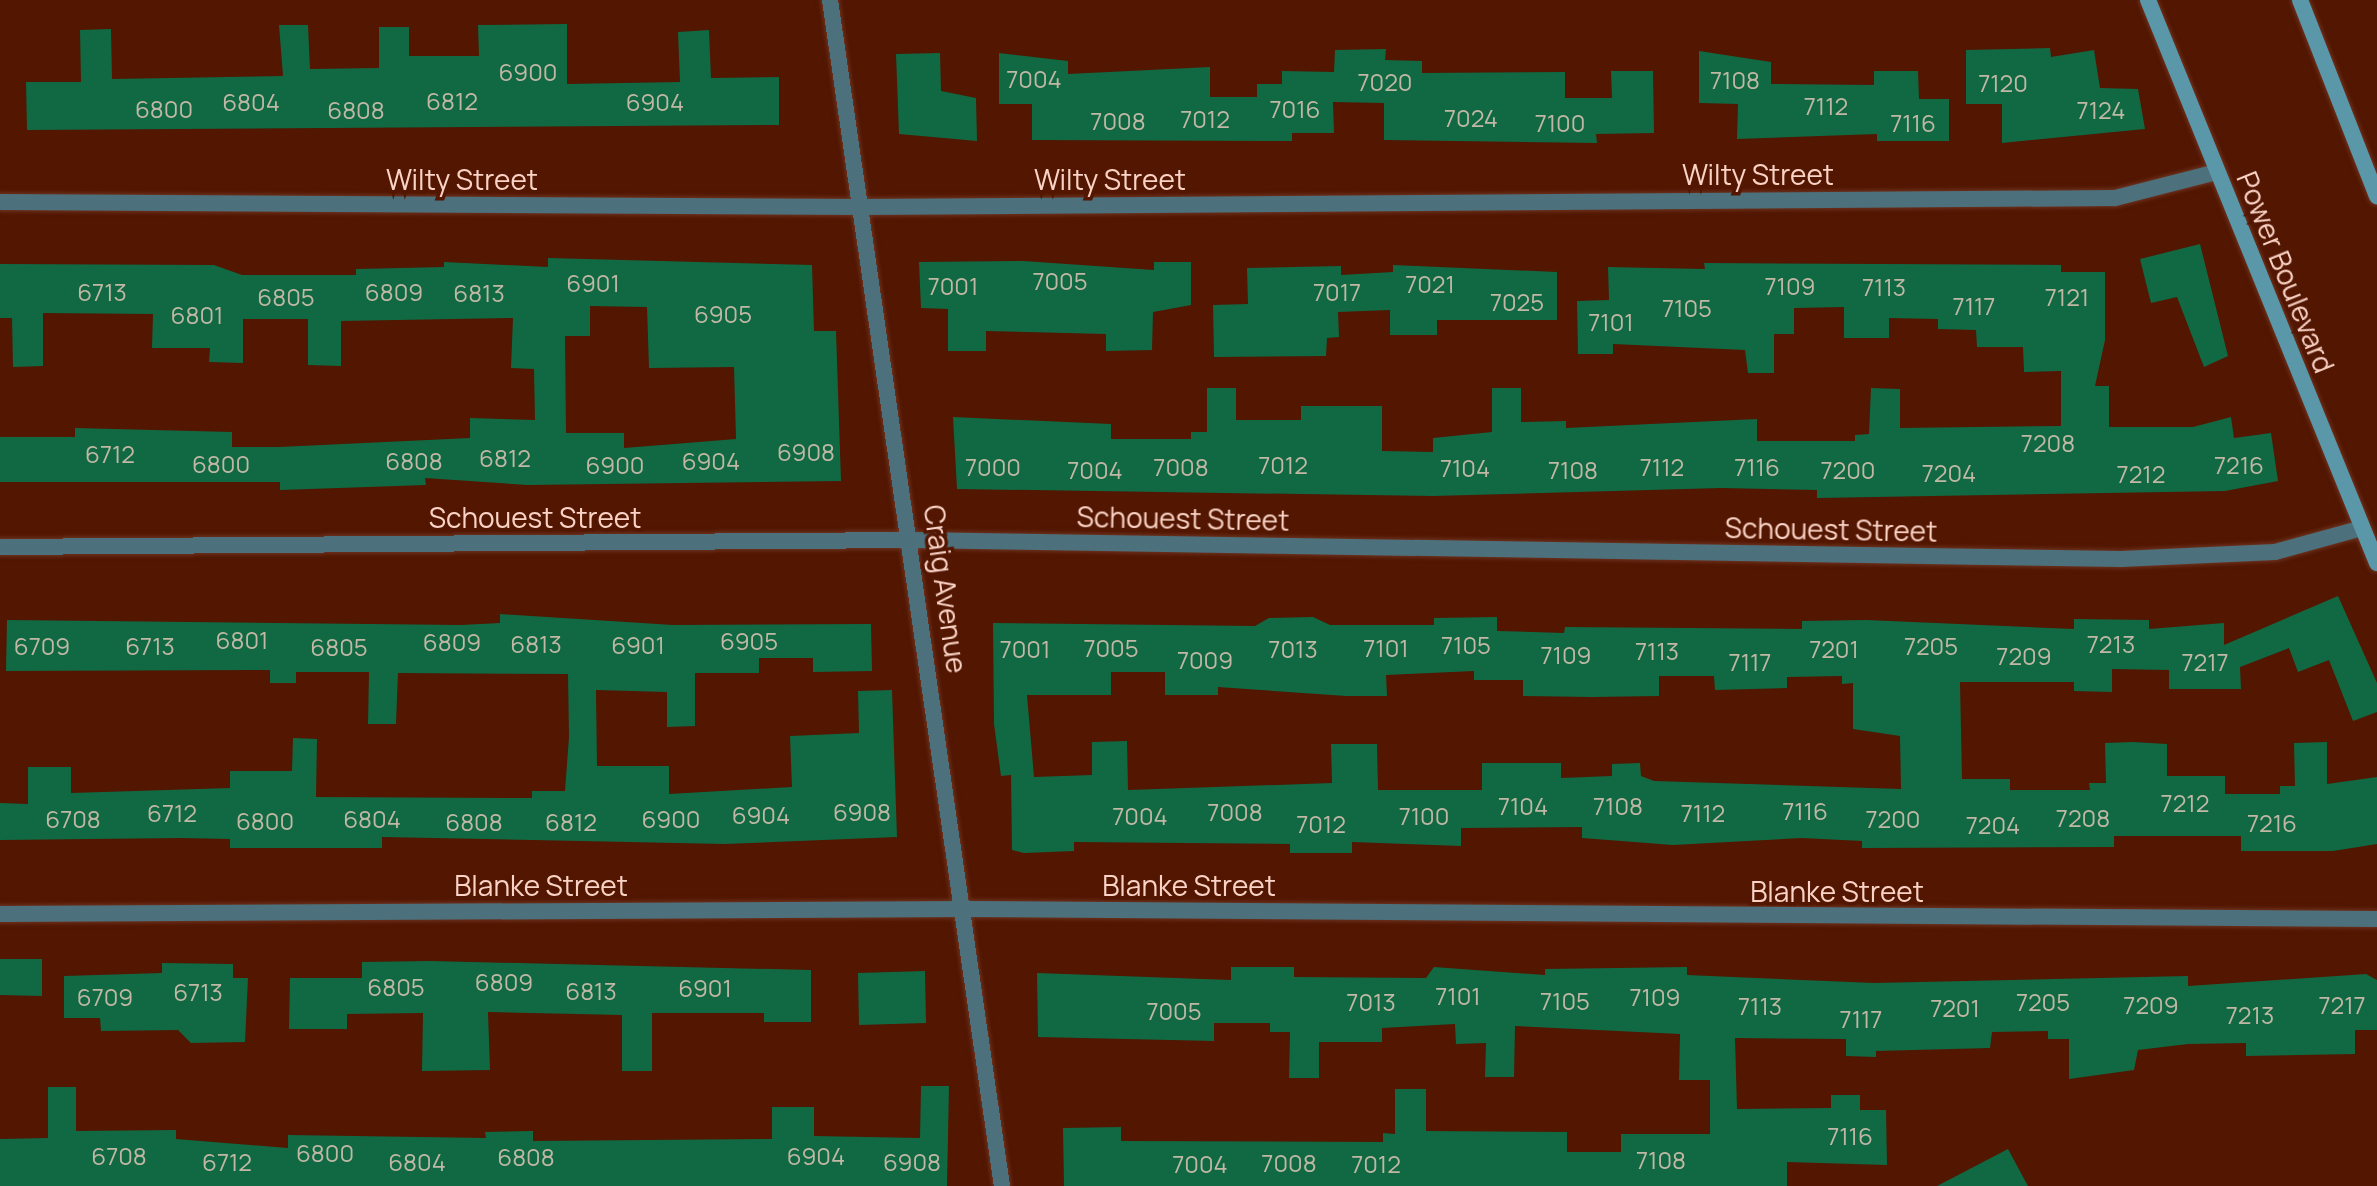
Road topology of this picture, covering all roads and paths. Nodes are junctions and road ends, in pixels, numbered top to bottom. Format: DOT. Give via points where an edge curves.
graph roads {
  1 [pos="830,0"];
  2 [pos="2148,0"];
  3 [pos="2300,0"];
  4 [pos="2217,172"];
  5 [pos="2377,196"];
  6 [pos="0,202"];
  7 [pos="862,207"];
  8 [pos="2362,528"];
  9 [pos="913,540"];
  10 [pos="0,547"];
  11 [pos="2377,563"];
  12 [pos="966,909"];
  13 [pos="0,914"];
  14 [pos="2377,919"];
  15 [pos="1002,1186"];
  1 -- 7 [label="street, Craig Avenue"];
  2 -- 4 [label="main road, Power Boulevard"];
  3 -- 5 [label="main road"];
  4 -- 7 [label="street, Wilty Street" via="2115,198"];
  4 -- 8 [label="main road, Power Boulevard"];
  6 -- 7 [label="street, Wilty Street"];
  7 -- 9 [label="street, Craig Avenue"];
  8 -- 9 [label="street, Schouest Street" via="2275,552 2121,559"];
  8 -- 11 [label="main road, Power Boulevard"];
  9 -- 10 [label="street, Schouest Street"];
  9 -- 12 [label="street, Craig Avenue"];
  12 -- 13 [label="street, Blanke Street"];
  12 -- 14 [label="street, Blanke Street"];
  12 -- 15 [label="street, Craig Avenue"];
}
